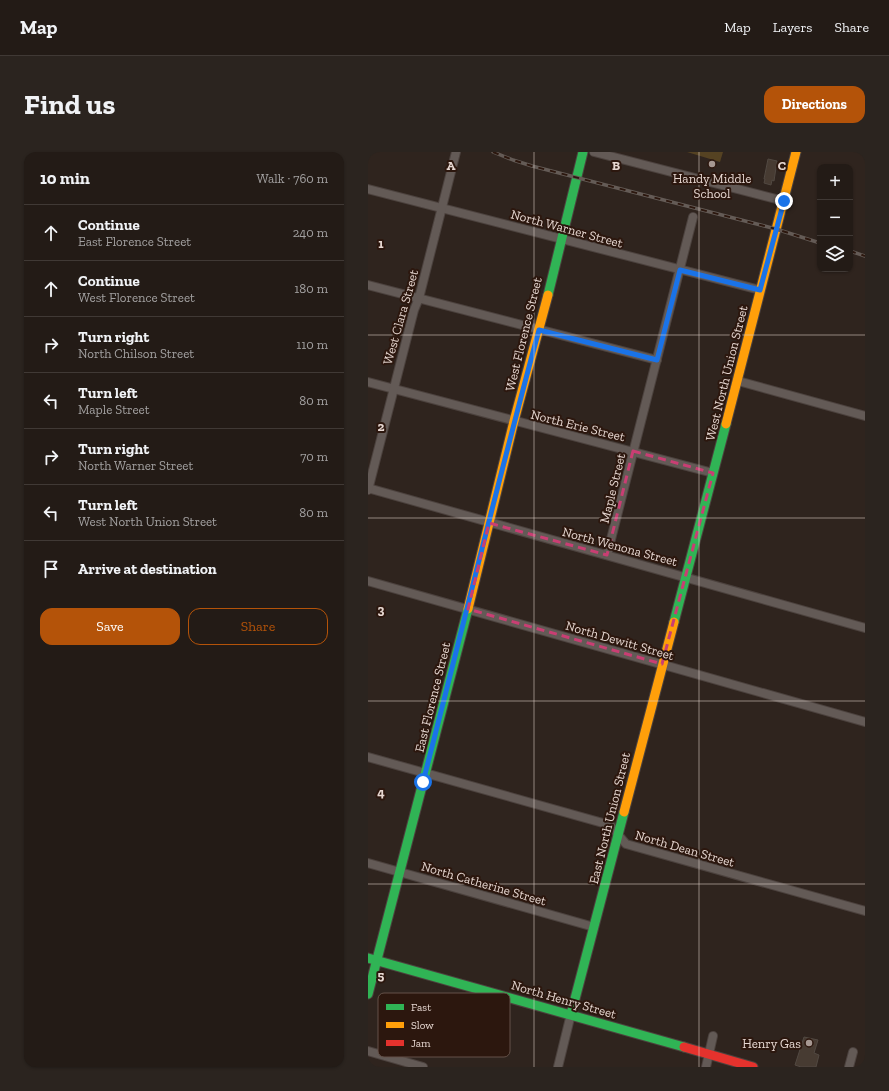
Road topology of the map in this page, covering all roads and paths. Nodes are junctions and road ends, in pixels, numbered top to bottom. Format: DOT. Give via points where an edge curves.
graph roads {
  1 [pos="456,152"];
  2 [pos="583,152"];
  3 [pos="594,152"];
  4 [pos="796,152"];
  5 [pos="368,189"];
  6 [pos="784,201"];
  7 [pos="442,208"];
  8 [pos="693,217"];
  9 [pos="561,239"];
  10 [pos="680,270"];
  11 [pos="368,285"];
  12 [pos="760,290"];
  13 [pos="419,298"];
  14 [pos="539,330"];
  15 [pos="657,360"];
  16 [pos="738,381"];
  17 [pos="368,382"];
  18 [pos="393,388"];
  19 [pos="865,416"];
  20 [pos="514,421"];
  21 [pos="633,451"];
  22 [pos="713,473"];
  23 [pos="368,489"];
  24 [pos="489,523"];
  25 [pos="607,555"];
  26 [pos="686,577"];
  27 [pos="368,581"];
  28 [pos="468,609"];
  29 [pos="865,628"];
  30 [pos="662,664"];
  31 [pos="865,722"];
  32 [pos="368,757"];
  33 [pos="426,773"];
  34 [pos="618,834"];
  35 [pos="368,863"];
  36 [pos="400,872"];
  37 [pos="865,911"];
  38 [pos="594,927"];
  39 [pos="372,959"];
  40 [pos="495,993"];
  41 [pos="368,994"];
  42 [pos="510,997"];
  43 [pos="571,1014"];
  44 [pos="713,1036"];
  45 [pos="368,1051"];
  46 [pos="853,1052"];
  47 [pos="378,1054"];
  48 [pos="709,1055"];
  49 [pos="389,1057"];
  50 [pos="423,1067"];
  51 [pos="558,1067"];
  52 [pos="706,1067"];
  53 [pos="753,1067"];
  54 [pos="849,1067"];
  1 -- 7 [label="street, West Clara Street"];
  2 -- 9 [label="street, West Florence Street"];
  3 -- 6 [label="street"];
  4 -- 6 [label="street, West North Union Street"];
  5 -- 7 [label="street, North Warner Street"];
  6 -- 12 [label="street, West North Union Street"];
  7 -- 9 [label="street, North Warner Street"];
  7 -- 13 [label="street, West Clara Street"];
  8 -- 10 [label="street, Maple Street"];
  9 -- 10 [label="street, North Warner Street"];
  9 -- 14 [label="street, West Florence Street"];
  10 -- 12 [label="street, North Warner Street"];
  10 -- 15 [label="street, Maple Street"];
  11 -- 13 [label="street"];
  12 -- 16 [label="street, West North Union Street"];
  13 -- 14 [label="street"];
  13 -- 18 [label="street, West Clara Street"];
  14 -- 15 [label="street"];
  14 -- 20 [label="street, West Florence Street"];
  15 -- 21 [label="street, Maple Street"];
  16 -- 19 [label="street"];
  16 -- 22 [label="street, West North Union Street"];
  17 -- 18 [label="street, North Erie Street"];
  18 -- 20 [label="street, North Erie Street"];
  18 -- 23 [label="street, West Clara Street"];
  20 -- 21 [label="street, North Erie Street"];
  20 -- 24 [label="street, West Florence Street"];
  21 -- 22 [label="street, North Erie Street"];
  21 -- 25 [label="street, Maple Street"];
  22 -- 26 [label="street, West North Union Street"];
  23 -- 24 [label="street, North Wenona Street"];
  24 -- 25 [label="street, North Wenona Street"];
  24 -- 28 [label="street, East Florence Street"];
  25 -- 26 [label="street, North Wenona Street"];
  26 -- 29 [label="street, North Wenona Street"];
  26 -- 30 [label="street, East North Union Street"];
  27 -- 28 [label="street, North Dewitt Street"];
  28 -- 30 [label="street, North Dewitt Street"];
  28 -- 33 [label="street, East Florence Street"];
  30 -- 31 [label="street, North Dewitt Street"];
  30 -- 34 [label="street, East North Union Street"];
  32 -- 33 [label="street, North Dean Street"];
  33 -- 34 [label="street, North Dean Street" via="610,825"];
  33 -- 36 [label="street, East Florence Street"];
  34 -- 37 [label="street, North Dean Street" via="626,844"];
  34 -- 38 [label="street, East North Union Street"];
  35 -- 36 [label="street, North Catherine Street"];
  36 -- 38 [label="street, North Catherine Street"];
  36 -- 39 [label="street, East Florence Street"];
  38 -- 43 [label="street, East North Union Street"];
  39 -- 40 [label="street, North Henry Street"];
  39 -- 41 [label="street, East Florence Street"];
  42 -- 43 [label="street, North Henry Street"];
  43 -- 48 [label="street, North Henry Street"];
  43 -- 51 [label="street, East North Union Street"];
  44 -- 48 [label="street"];
  45 -- 47 [label="street"];
  46 -- 54 [label="street"];
  48 -- 52 [label="street"];
  48 -- 53 [label="street, North Henry Street"];
  49 -- 50 [label="street"];
}
